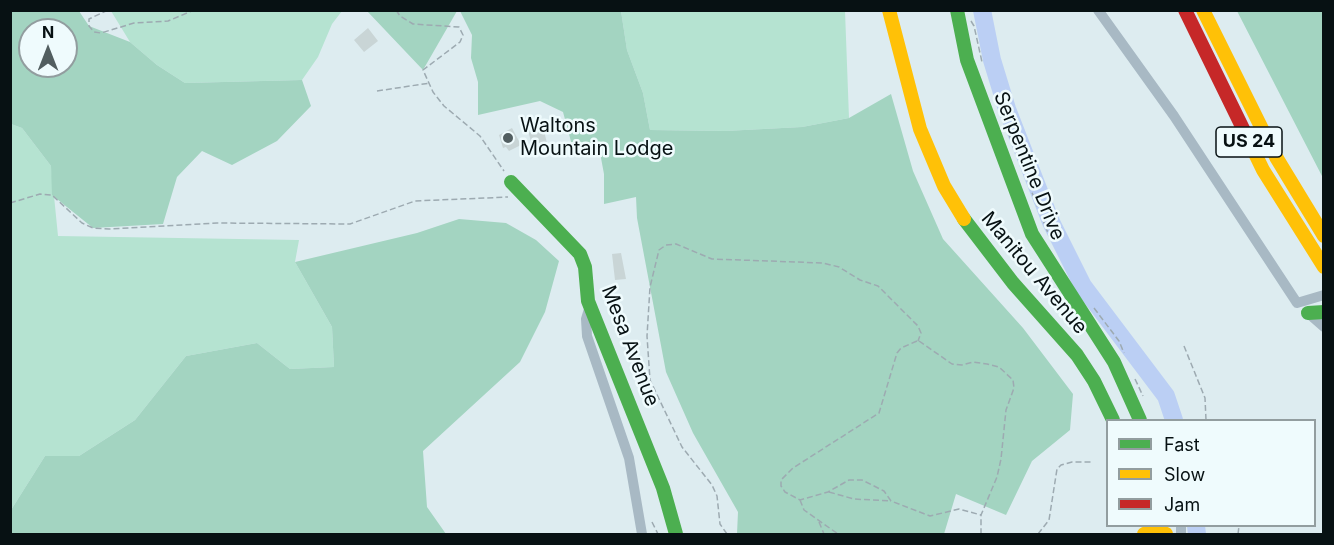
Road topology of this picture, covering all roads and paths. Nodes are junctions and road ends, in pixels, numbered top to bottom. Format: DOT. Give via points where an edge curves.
graph roads {
  1 [pos="108,10"];
  2 [pos="194,10"];
  3 [pos="396,10"];
  4 [pos="889,10"];
  5 [pos="1098,10"];
  6 [pos="1185,10"];
  7 [pos="1203,10"];
  8 [pos="963,14"];
  9 [pos="982,63"];
  10 [pos="430,83"];
  11 [pos="377,91"];
  12 [pos="997,104"];
  13 [pos="1280,162"];
  14 [pos="511,182"];
  15 [pos="523,197"];
  16 [pos="10,203"];
  17 [pos="1323,225"];
  18 [pos="1323,236"];
  19 [pos="1050,238"];
  20 [pos="1323,267"];
  21 [pos="1323,295"];
  22 [pos="1297,303"];
  23 [pos="590,306"];
  24 [pos="1093,306"];
  25 [pos="1323,312"];
  26 [pos="1308,313"];
  27 [pos="1323,327"];
  28 [pos="918,341"];
  29 [pos="1184,346"];
  30 [pos="1126,360"];
  31 [pos="1132,374"];
  32 [pos="1144,400"];
  33 [pos="1113,419"];
  34 [pos="1140,419"];
  35 [pos="1206,419"];
  36 [pos="1092,462"];
  37 [pos="828,492"];
  38 [pos="801,500"];
  39 [pos="891,501"];
  40 [pos="981,515"];
  41 [pos="819,521"];
  42 [pos="642,534"];
  43 [pos="676,534"];
  44 [pos="727,534"];
  45 [pos="824,534"];
  46 [pos="838,534"];
  47 [pos="981,534"];
  48 [pos="1038,534"];
  1 -- 2 [label="path" via="89,19 94,32 134,23 168,21"];
  3 -- 10 [label="path" via="413,24 459,27 463,35 460,42 423,70"];
  4 -- 33 [label="main road, Manitou Avenue" via="920,129 944,186 1006,275 1077,355"];
  5 -- 22 [label="street" via="1174,116"];
  6 -- 20 [label="main road, US 24" via="1263,170"];
  7 -- 13 [label="main road, US 24"];
  8 -- 9 [label="path" via="974,26"];
  8 -- 34 [label="main road, Serpentine Drive" via="960,35 967,60 1032,234 1114,362"];
  10 -- 11 [label="path"];
  10 -- 14 [label="path" via="444,106 480,136"];
  12 -- 19 [label="path"];
  13 -- 17 [label="main road"];
  13 -- 18 [label="main road, US 24"];
  14 -- 15 [label="main road, Mesa Avenue"];
  15 -- 16 [label="path" via="415,201 350,224 218,223 109,229 82,223 52,195 40,194"];
  15 -- 23 [label="main road, Mesa Avenue" via="580,254"];
  21 -- 22 [label="street"];
  22 -- 26 [label="street"];
  23 -- 42 [label="street" via="586,336 632,467"];
  23 -- 43 [label="main road, Mesa Avenue" via="663,488"];
  24 -- 30 [label="path" via="1119,341"];
  25 -- 26 [label="main road"];
  26 -- 27 [label="street"];
  28 -- 38 [label="path" via="897,353 879,413 793,468 781,480 785,492"];
  28 -- 40 [label="path" via="952,364 973,362 999,367 1013,380 999,468"];
  28 -- 44 [label="path" via="918,326 878,286 839,267 712,259 676,244 659,250 650,287 647,336 652,388 682,447 712,485 720,524"];
  29 -- 35 [label="path" via="1205,398"];
  31 -- 32 [label="path"];
  36 -- 48 [label="path" via="1072,462 1057,469 1049,520"];
  37 -- 38 [label="path"];
  37 -- 39 [label="path" via="854,499"];
  37 -- 39 [label="path" via="849,480 862,480 884,490"];
  38 -- 41 [label="path" via="804,510"];
  39 -- 40 [label="path" via="930,516 959,509"];
  40 -- 47 [label="path"];
  41 -- 45 [label="path"];
  41 -- 46 [label="path"];
}
